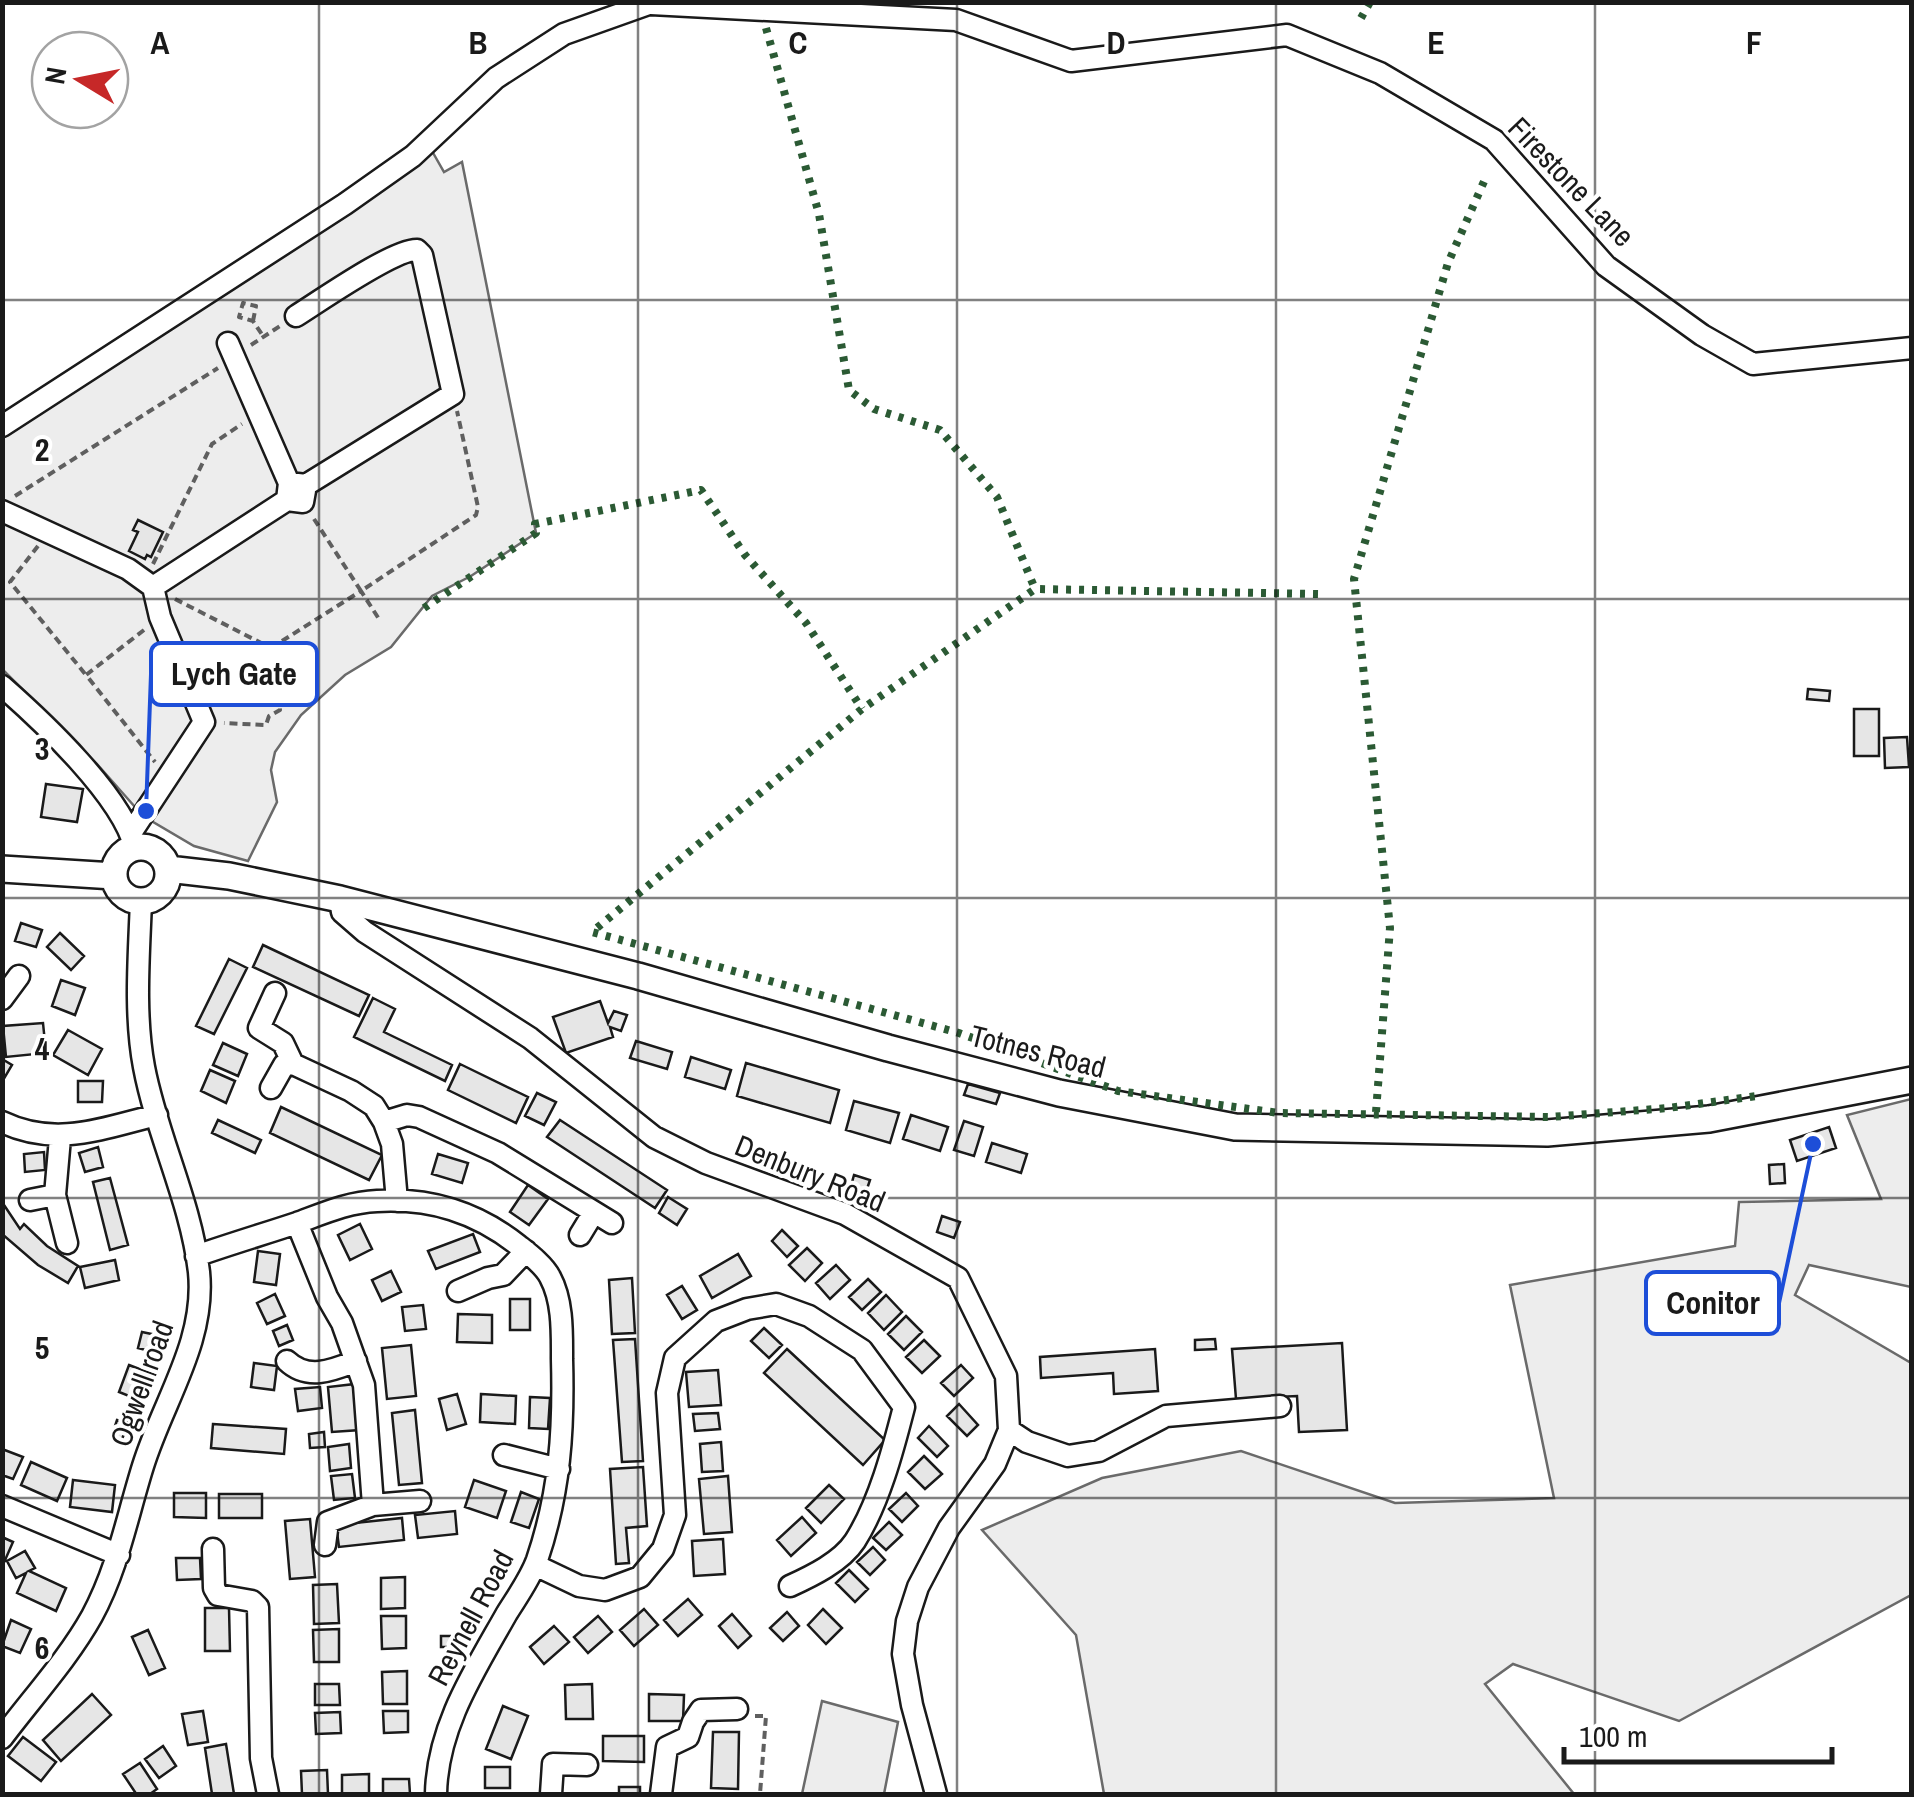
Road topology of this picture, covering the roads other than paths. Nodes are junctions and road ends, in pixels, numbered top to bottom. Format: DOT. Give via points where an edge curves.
graph roads {
  1 [pos="653,3"];
  2 [pos="296,316"];
  3 [pos="1912,348"];
  4 [pos="231,350"];
  5 [pos="2,426"];
  6 [pos="296,493"];
  7 [pos="2,508"];
  8 [pos="153,587"];
  9 [pos="2,686"];
  10 [pos="25,706"];
  11 [pos="2,707"];
  12 [pos="133,840"];
  13 [pos="2,869"];
  14 [pos="168,869"];
  15 [pos="114,876"];
  16 [pos="340,899"];
  17 [pos="141,901"];
  18 [pos="19,976"];
  19 [pos="275,993"];
  20 [pos="2,999"];
  21 [pos="294,1064"];
  22 [pos="1912,1080"];
  23 [pos="270,1088"];
  24 [pos="157,1114"];
  25 [pos="2,1122"];
  26 [pos="384,1122"];
  27 [pos="60,1138"];
  28 [pos="55,1195"];
  29 [pos="30,1200"];
  30 [pos="397,1201"];
  31 [pos="297,1223"];
  32 [pos="580,1234"];
  33 [pos="66,1243"];
  34 [pos="526,1252"];
  35 [pos="196,1256"];
  36 [pos="458,1291"];
  37 [pos="287,1361"];
  38 [pos="356,1361"];
  39 [pos="1280,1406"];
  40 [pos="1009,1430"];
  41 [pos="504,1455"];
  42 [pos="559,1468"];
  43 [pos="420,1501"];
  44 [pos="373,1505"];
  45 [pos="2,1506"];
  46 [pos="325,1546"];
  47 [pos="213,1549"];
  48 [pos="119,1555"];
  49 [pos="536,1565"];
  50 [pos="790,1586"];
  51 [pos="736,1710"];
  52 [pos="2,1738"];
  53 [pos="588,1765"];
  54 [pos="268,1794"];
  55 [pos="436,1794"];
  56 [pos="551,1794"];
  57 [pos="662,1794"];
  58 [pos="936,1794"];
  1 -- 3 [label="street, Firestone Lane" via="956,20 1071,62 1287,34 1380,74 1494,140 1606,266 1753,364"];
  1 -- 5 [label="street" via="564,34 496,78 412,156 345,204"];
  2 -- 6 [label="street" via="390,259 418,250 453,394"];
  4 -- 6 [label="street"];
  6 -- 8 [label="street"];
  7 -- 8 [label="street"];
  8 -- 12 [label="street" via="204,722"];
  9 -- 10 [label="street"];
  10 -- 11 [label="street"];
  10 -- 12 [label="street" via="77,760"];
  12 -- 14 [label="main road" via="158,853"];
  12 -- 15 [label="main road"];
  13 -- 15 [label="main road"];
  14 -- 16 [label="main road, Totnes Road"];
  14 -- 17 [label="main road" via="162,890"];
  15 -- 17 [label="main road" via="124,895"];
  16 -- 22 [label="main road, Totnes Road" via="1060,1093 1235,1127 1547,1132 1709,1119"];
  16 -- 40 [label="street, Denbury Road" via="342,912 364,932 530,1038 654,1137 845,1214 958,1278 1006,1376"];
  17 -- 24 [label="street, Ogwell road" via="144,1066"];
  18 -- 20 [label="street"];
  19 -- 21 [label="street" via="259,1028 283,1043"];
  21 -- 23 [label="street" via="284,1066"];
  21 -- 26 [label="street" via="351,1091"];
  24 -- 27 [label="street"];
  24 -- 35 [label="street, Ogwell road"];
  25 -- 27 [label="street"];
  26 -- 30 [label="street"];
  26 -- 32 [label="street" via="419,1116 498,1153 603,1218"];
  27 -- 28 [label="street"];
  28 -- 29 [label="street"];
  28 -- 33 [label="street"];
  30 -- 31 [label="street, Reynell Road" via="336,1208"];
  30 -- 34 [label="street, Reynell Road" via="468,1213"];
  31 -- 35 [label="street, Reynell Road"];
  31 -- 38 [label="street"];
  34 -- 36 [label="street" via="503,1275"];
  34 -- 42 [label="street, Reynell Road" via="550,1276 562,1318"];
  35 -- 48 [label="street, Ogwell road" via="199,1314 192,1342 143,1466"];
  37 -- 38 [label="street" via="316,1373"];
  38 -- 44 [label="street" via="364,1385"];
  39 -- 40 [label="street" via="1166,1416 1099,1451 1068,1456"];
  40 -- 58 [label="street, Denbury Road" via="995,1464 948,1528 907,1621 903,1654"];
  41 -- 42 [label="street"];
  42 -- 49 [label="street, Reynell Road"];
  43 -- 44 [label="street"];
  44 -- 46 [label="street" via="328,1522"];
  45 -- 48 [label="street"];
  47 -- 54 [label="street" via="218,1595 258,1607 261,1758"];
  48 -- 52 [label="street, Ogwell road" via="90,1620"];
  49 -- 50 [label="street" via="579,1586 605,1590 640,1578 663,1550 675,1515 667,1393 675,1358 716,1321 776,1304 810,1316 862,1350 904,1407 888,1466 854,1543 817,1574"];
  49 -- 55 [label="street, Reynell Road" via="447,1729"];
  51 -- 57 [label="street" via="701,1710 688,1737 667,1747"];
  53 -- 56 [label="street" via="552,1764"];
}
